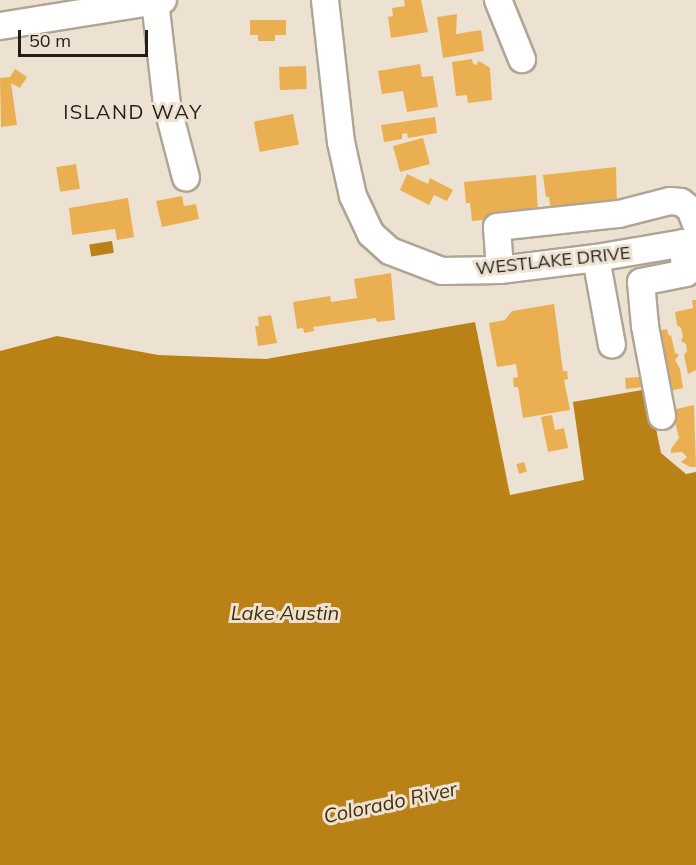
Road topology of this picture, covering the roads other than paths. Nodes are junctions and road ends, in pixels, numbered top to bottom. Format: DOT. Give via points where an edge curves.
graph roads {
  1 [pos="325,0"];
  2 [pos="498,0"];
  3 [pos="159,1"];
  4 [pos="0,26"];
  5 [pos="522,58"];
  6 [pos="186,178"];
  7 [pos="691,236"];
  8 [pos="638,251"];
  9 [pos="596,258"];
  10 [pos="500,270"];
  11 [pos="641,282"];
  12 [pos="612,345"];
  13 [pos="662,416"];
  1 -- 10 [label="street, WESTLAKE DRIVE" via="341,142 353,196 371,234 390,250 442,271"];
  2 -- 5 [label="street"];
  3 -- 4 [label="street"];
  3 -- 6 [label="street" via="167,105"];
  7 -- 8 [label="street, WESTLAKE DRIVE"];
  7 -- 10 [label="street" via="690,209 681,202 670,201 619,214 497,226"];
  7 -- 11 [label="street" via="686,273"];
  8 -- 9 [label="street, WESTLAKE DRIVE"];
  8 -- 11 [label="street"];
  9 -- 10 [label="street, WESTLAKE DRIVE"];
  9 -- 12 [label="street"];
  11 -- 13 [label="street"];
}
